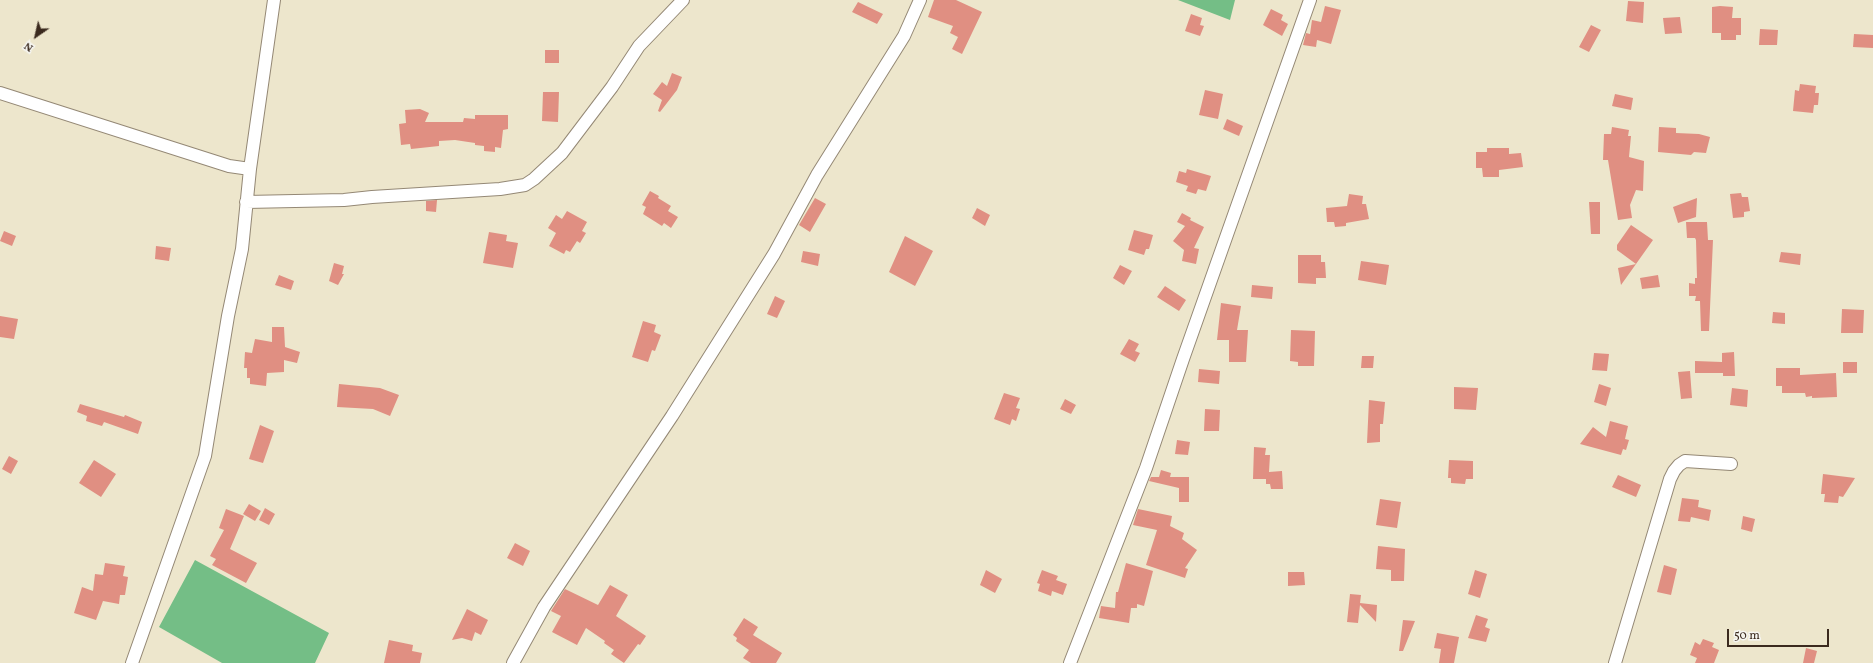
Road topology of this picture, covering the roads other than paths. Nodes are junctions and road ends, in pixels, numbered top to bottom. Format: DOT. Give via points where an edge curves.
graph roads {
  1 [pos="274,0"];
  2 [pos="684,0"];
  3 [pos="920,0"];
  4 [pos="1310,0"];
  5 [pos="0,93"];
  6 [pos="250,169"];
  7 [pos="246,202"];
  8 [pos="1731,464"];
  9 [pos="132,663"];
  10 [pos="513,663"];
  11 [pos="1070,663"];
  12 [pos="1616,663"];
  1 -- 6 [label="street"];
  2 -- 7 [label="street" via="639,46 612,87 562,153 525,185 344,200"];
  3 -- 10 [label="street" via="904,36 817,175 774,254 672,416 544,606"];
  4 -- 11 [label="street" via="1146,468"];
  5 -- 6 [label="street" via="230,166"];
  6 -- 7 [label="street"];
  7 -- 9 [label="street" via="242,249 205,456"];
  8 -- 12 [label="street" via="1685,462 1678,465 1674,471"];
}
